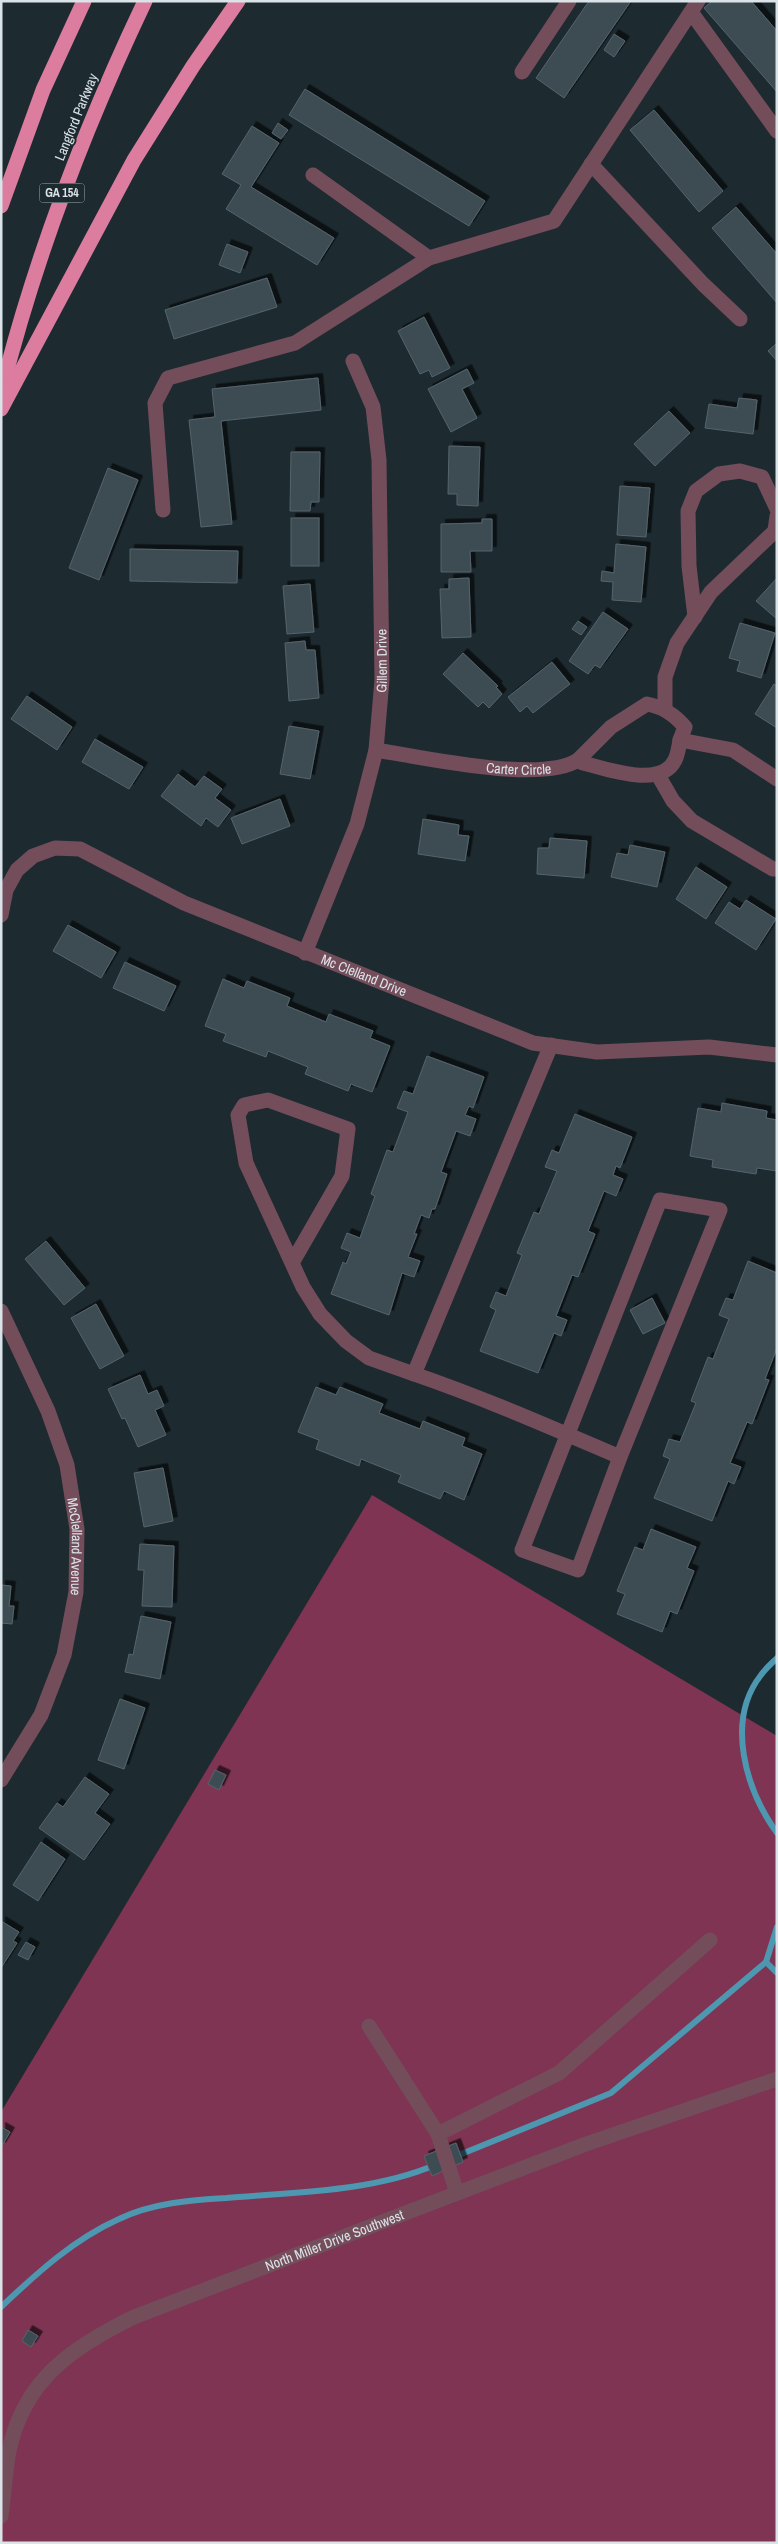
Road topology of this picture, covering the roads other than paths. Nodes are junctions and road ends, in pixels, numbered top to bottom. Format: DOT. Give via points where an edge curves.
graph roads {
  1 [pos="84,1"];
  2 [pos="145,1"];
  3 [pos="238,1"];
  4 [pos="569,1"];
  5 [pos="694,6"];
  6 [pos="522,72"];
  7 [pos="777,131"];
  8 [pos="591,164"];
  9 [pos="313,175"];
  10 [pos="1,206"];
  11 [pos="429,258"];
  12 [pos="740,319"];
  13 [pos="353,361"];
  14 [pos="1,393"];
  15 [pos="1,409"];
  16 [pos="163,510"];
  17 [pos="777,510"];
  18 [pos="777,516"];
  19 [pos="695,617"];
  20 [pos="665,709"];
  21 [pos="680,740"];
  22 [pos="376,750"];
  23 [pos="578,760"];
  24 [pos="658,775"];
  25 [pos="777,779"];
  26 [pos="777,869"];
  27 [pos="1,915"];
  28 [pos="305,953"];
  29 [pos="550,1045"];
  30 [pos="777,1055"];
  31 [pos="292,1263"];
  32 [pos="1,1311"];
  33 [pos="414,1374"];
  34 [pos="566,1434"];
  35 [pos="620,1456"];
  36 [pos="1,1780"];
  37 [pos="710,1940"];
  38 [pos="369,2026"];
  39 [pos="777,2079"];
  40 [pos="440,2140"];
  41 [pos="457,2193"];
  42 [pos="1,2516"];
  1 -- 10 [label="highway" via="43,90"];
  2 -- 14 [label="highway, Langford Parkway / GA 154" via="118,57 50,224"];
  3 -- 15 [label="highway" via="134,160"];
  4 -- 6 [label="street"];
  5 -- 7 [label="street"];
  5 -- 8 [label="street"];
  8 -- 11 [label="street" via="554,221"];
  8 -- 12 [label="street"];
  9 -- 11 [label="street"];
  11 -- 16 [label="street" via="296,343 168,378 155,403"];
  13 -- 22 [label="street, Gillem Drive" via="373,406 379,460 382,680"];
  17 -- 19 [label="street" via="762,477 740,471 719,474 696,491 688,511 689,566"];
  18 -- 19 [label="street" via="774,531 711,592"];
  19 -- 20 [label="street" via="677,643 665,677"];
  20 -- 21 [label="street" via="685,727"];
  20 -- 23 [label="street" via="646,704 610,727"];
  21 -- 24 [label="street" via="675,761"];
  21 -- 25 [label="street" via="733,750"];
  22 -- 23 [label="street, Carter Circle" via="504,770 542,769"];
  22 -- 28 [label="street, Gillem Drive" via="357,824"];
  23 -- 24 [label="street" via="583,764 640,776"];
  24 -- 26 [label="street" via="673,800 692,820"];
  27 -- 28 [label="street, Mc Clelland Drive" via="6,890 17,870 33,856 55,848 80,849 184,903"];
  28 -- 29 [label="street, Mc Clelland Drive" via="533,1043"];
  29 -- 30 [label="street, Mc Clelland Drive" via="597,1052 709,1047"];
  29 -- 33 [label="street"];
  31 -- 31 [label="street" via="246,1163 238,1115 244,1105 268,1100 348,1129 342,1176"];
  31 -- 33 [label="street" via="320,1314 346,1341 369,1358"];
  32 -- 36 [label="street, McClelland Avenue" via="48,1411 67,1465 77,1528 76,1592 64,1655 41,1715"];
  33 -- 34 [label="street"];
  34 -- 35 [label="street"];
  34 -- 35 [label="street" via="522,1550 578,1570"];
  34 -- 35 [label="street" via="660,1200 720,1210"];
  37 -- 40 [label="street" via="559,2073"];
  38 -- 40 [label="street"];
  39 -- 41 [label="street, North Miller Drive Southwest" via="586,2144"];
  40 -- 41 [label="street"];
  41 -- 42 [label="street, North Miller Drive Southwest" via="134,2316 91,2338 63,2358 37,2388 20,2418 10,2450"];
}
